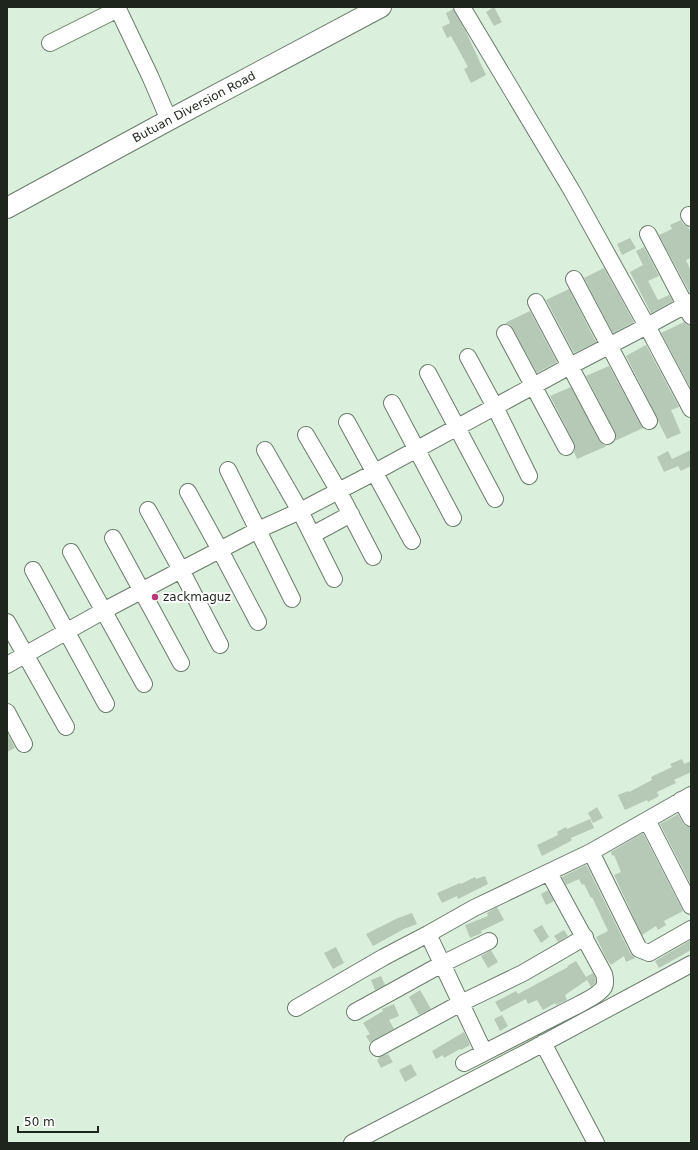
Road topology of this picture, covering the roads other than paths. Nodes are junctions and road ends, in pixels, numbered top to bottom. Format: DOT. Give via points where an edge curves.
graph roads {
  1 [pos="382,7"];
  2 [pos="462,7"];
  3 [pos="118,8"];
  4 [pos="50,43"];
  5 [pos="169,120"];
  6 [pos="7,208"];
  7 [pos="648,234"];
  8 [pos="574,279"];
  9 [pos="536,302"];
  10 [pos="689,308"];
  11 [pos="648,326"];
  12 [pos="505,334"];
  13 [pos="609,346"];
  14 [pos="468,357"];
  15 [pos="570,366"];
  16 [pos="428,373"];
  17 [pos="533,386"];
  18 [pos="392,404"];
  19 [pos="495,406"];
  20 [pos="691,409"];
  21 [pos="347,422"];
  22 [pos="649,422"];
  23 [pos="457,427"];
  24 [pos="306,435"];
  25 [pos="607,436"];
  26 [pos="566,447"];
  27 [pos="417,449"];
  28 [pos="265,450"];
  29 [pos="228,470"];
  30 [pos="375,472"];
  31 [pos="529,476"];
  32 [pos="338,490"];
  33 [pos="188,492"];
  34 [pos="495,499"];
  35 [pos="148,510"];
  36 [pos="300,511"];
  37 [pos="351,514"];
  38 [pos="453,518"];
  39 [pos="258,530"];
  40 [pos="312,535"];
  41 [pos="113,538"];
  42 [pos="412,541"];
  43 [pos="220,550"];
  44 [pos="71,552"];
  45 [pos="373,557"];
  46 [pos="33,570"];
  47 [pos="181,570"];
  48 [pos="334,579"];
  49 [pos="142,591"];
  50 [pos="292,599"];
  51 [pos="103,611"];
  52 [pos="7,622"];
  53 [pos="258,622"];
  54 [pos="66,632"];
  55 [pos="220,645"];
  56 [pos="25,655"];
  57 [pos="181,663"];
  58 [pos="7,665"];
  59 [pos="144,684"];
  60 [pos="106,704"];
  61 [pos="7,712"];
  62 [pos="66,727"];
  63 [pos="24,744"];
  64 [pos="686,797"];
  65 [pos="691,818"];
  66 [pos="647,820"];
  67 [pos="590,852"];
  68 [pos="549,873"];
  69 [pos="691,906"];
  70 [pos="691,929"];
  71 [pos="428,934"];
  72 [pos="585,937"];
  73 [pos="489,941"];
  74 [pos="442,964"];
  75 [pos="691,964"];
  76 [pos="460,1003"];
  77 [pos="296,1008"];
  78 [pos="355,1012"];
  79 [pos="543,1044"];
  80 [pos="378,1048"];
  81 [pos="484,1052"];
  82 [pos="464,1062"];
  83 [pos="352,1143"];
  84 [pos="596,1143"];
  1 -- 5 [label="main road, Butuan Diversion Road"];
  2 -- 11 [label="street" via="572,191"];
  3 -- 4 [label="street"];
  3 -- 5 [label="street"];
  5 -- 6 [label="main road, Butuan Diversion Road"];
  7 -- 10 [label="street"];
  8 -- 13 [label="street"];
  9 -- 15 [label="street"];
  10 -- 11 [label="street"];
  11 -- 13 [label="street"];
  11 -- 20 [label="street"];
  12 -- 17 [label="street"];
  13 -- 15 [label="street"];
  13 -- 22 [label="street"];
  14 -- 19 [label="street"];
  15 -- 17 [label="street"];
  15 -- 25 [label="street"];
  16 -- 23 [label="street"];
  17 -- 19 [label="street"];
  17 -- 26 [label="street"];
  18 -- 27 [label="street"];
  19 -- 23 [label="street"];
  19 -- 31 [label="street"];
  21 -- 30 [label="street"];
  23 -- 27 [label="street"];
  23 -- 34 [label="street"];
  24 -- 32 [label="street"];
  27 -- 30 [label="street"];
  27 -- 38 [label="street"];
  28 -- 36 [label="street"];
  29 -- 39 [label="street"];
  30 -- 32 [label="street"];
  30 -- 42 [label="street"];
  32 -- 36 [label="street"];
  32 -- 37 [label="street"];
  33 -- 43 [label="street"];
  35 -- 47 [label="street"];
  36 -- 39 [label="street"];
  36 -- 40 [label="street"];
  37 -- 40 [label="street"];
  37 -- 45 [label="street"];
  39 -- 43 [label="street"];
  39 -- 50 [label="street"];
  40 -- 48 [label="street"];
  41 -- 49 [label="street"];
  43 -- 47 [label="street"];
  43 -- 53 [label="street"];
  44 -- 51 [label="street"];
  46 -- 54 [label="street"];
  47 -- 49 [label="street"];
  47 -- 55 [label="street"];
  49 -- 51 [label="street"];
  49 -- 57 [label="street"];
  51 -- 54 [label="street"];
  51 -- 59 [label="street"];
  52 -- 56 [label="street"];
  54 -- 56 [label="street"];
  54 -- 60 [label="street"];
  56 -- 58 [label="street"];
  56 -- 62 [label="street"];
  61 -- 63 [label="street"];
  64 -- 65 [label="street"];
  64 -- 66 [label="street"];
  66 -- 67 [label="street"];
  66 -- 69 [label="street"];
  67 -- 68 [label="street"];
  67 -- 70 [label="street" via="639,950 649,953"];
  68 -- 71 [label="street" via="474,908"];
  68 -- 72 [label="street"];
  71 -- 74 [label="street"];
  71 -- 77 [label="street"];
  72 -- 76 [label="street" via="523,973"];
  72 -- 81 [label="street" via="604,974 604,987 580,1004"];
  73 -- 74 [label="street"];
  74 -- 76 [label="street"];
  74 -- 78 [label="street"];
  75 -- 79 [label="street"];
  76 -- 80 [label="street"];
  76 -- 81 [label="street"];
  79 -- 83 [label="street"];
  79 -- 84 [label="street"];
  81 -- 82 [label="street"];
}
